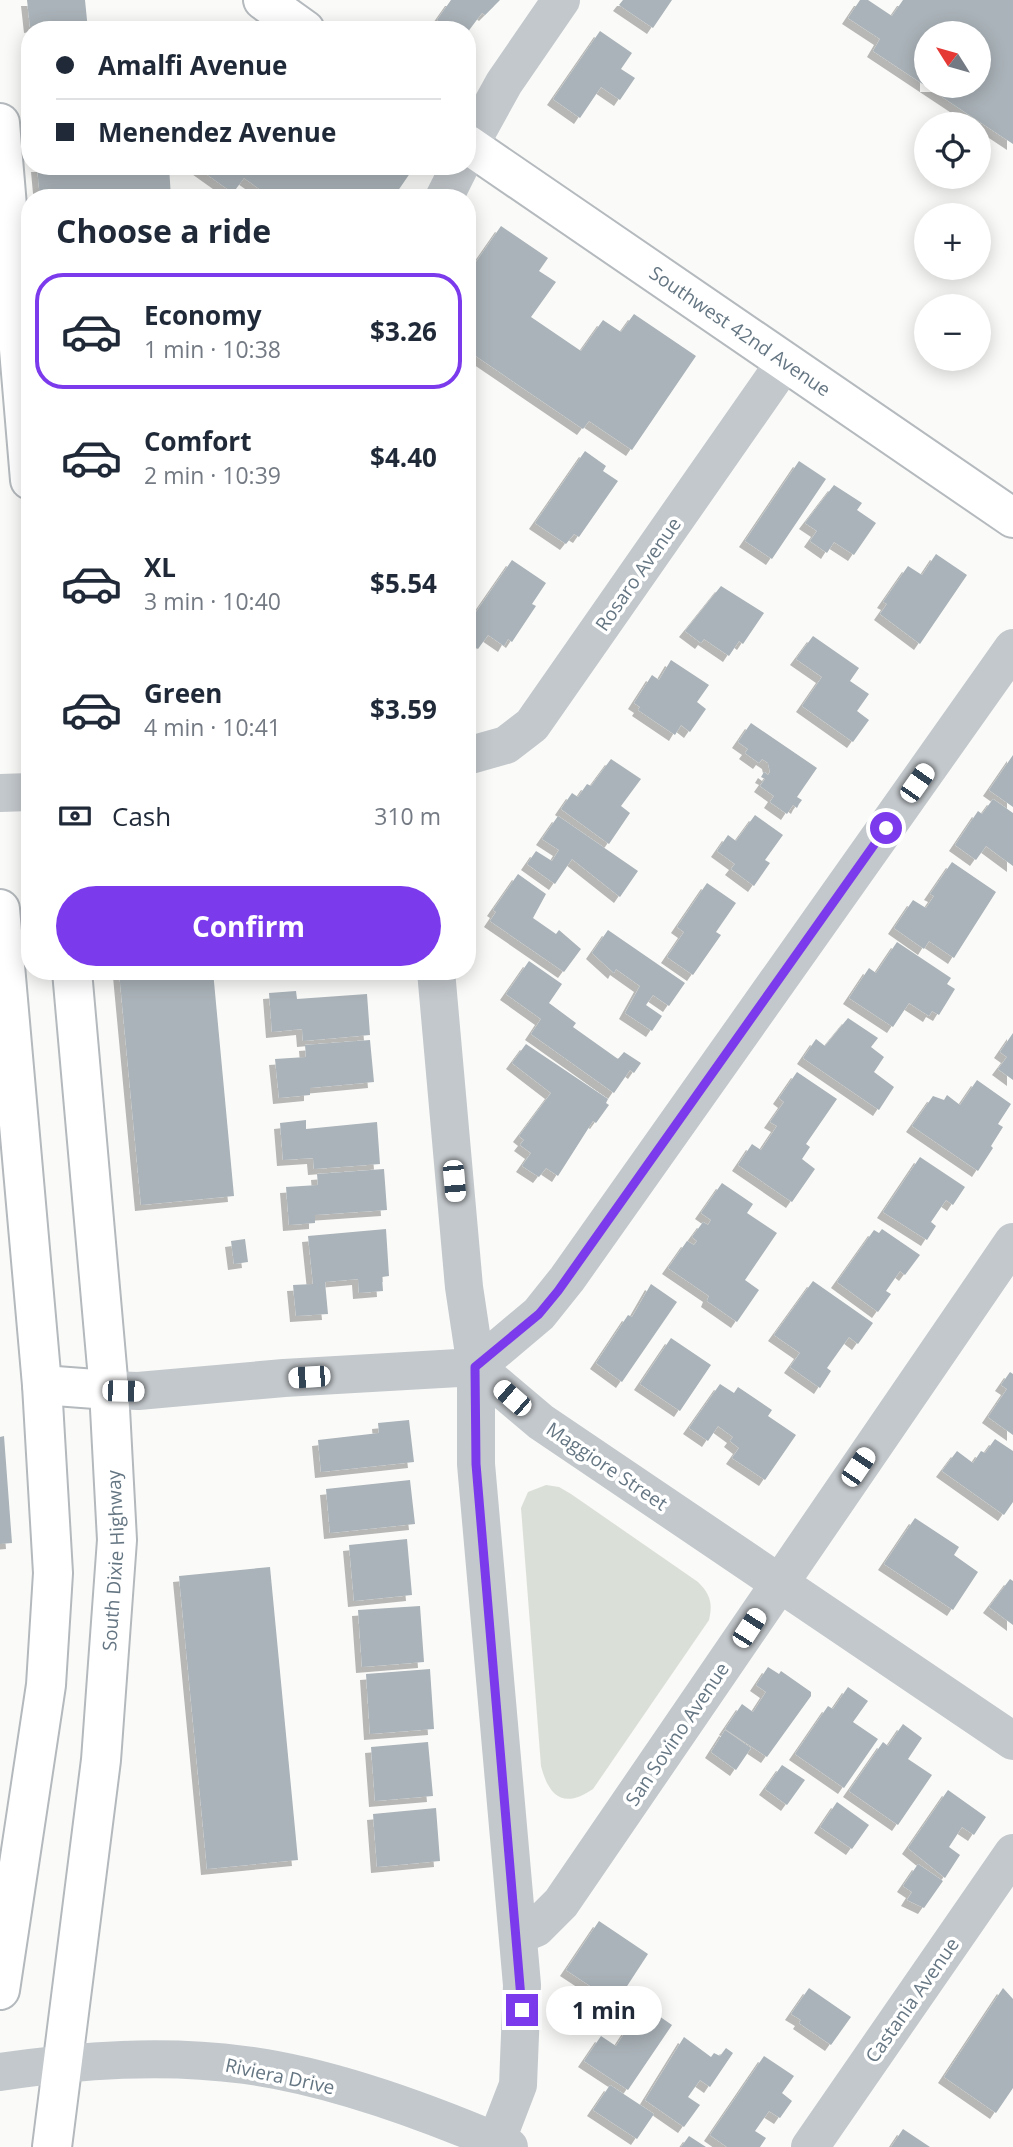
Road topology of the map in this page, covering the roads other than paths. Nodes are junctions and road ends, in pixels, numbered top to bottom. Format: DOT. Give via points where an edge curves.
graph roads {
  1 [pos="263,0"];
  2 [pos="561,0"];
  3 [pos="292,21"];
  4 [pos="0,123"];
  5 [pos="476,133"];
  6 [pos="476,158"];
  7 [pos="785,362"];
  8 [pos="21,373"];
  9 [pos="1013,517"];
  10 [pos="1013,648"];
  11 [pos="476,753"];
  12 [pos="21,792"];
  13 [pos="0,793"];
  14 [pos="0,909"];
  15 [pos="73,980"];
  16 [pos="437,980"];
  17 [pos="1013,1242"];
  18 [pos="475,1367"];
  19 [pos="42,1385"];
  20 [pos="109,1390"];
  21 [pos="779,1581"];
  22 [pos="1013,1741"];
  23 [pos="1013,1853"];
  24 [pos="518,1935"];
  25 [pos="0,1990"];
  26 [pos="62,2063"];
  27 [pos="0,2072"];
  28 [pos="503,2144"];
  29 [pos="52,2147"];
  30 [pos="810,2147"];
  1 -- 3 [label="main road"];
  2 -- 5 [label="street" via="503,83"];
  4 -- 8 [label="main road"];
  6 -- 7 [label="main road, Southwest 42nd Avenue"];
  7 -- 9 [label="main road, Southwest 42nd Avenue"];
  7 -- 11 [label="street, Rosaro Avenue" via="532,725 506,745"];
  10 -- 18 [label="street" via="567,1279 539,1314"];
  12 -- 13 [label="street"];
  14 -- 19 [label="main road"];
  15 -- 20 [label="main road, South Dixie Highway"];
  16 -- 18 [label="street"];
  17 -- 21 [label="street, San Sovino Avenue"];
  18 -- 20 [label="street"];
  18 -- 21 [label="street, Maggiore Street" via="541,1422"];
  18 -- 24 [label="street" via="476,1464"];
  19 -- 20 [label="main road"];
  19 -- 25 [label="main road" via="52,1516 50,1642"];
  20 -- 26 [label="main road, South Dixie Highway" via="117,1540 111,1650 92,1850"];
  21 -- 22 [label="street, Maggiore Street"];
  21 -- 24 [label="street, San Sovino Avenue" via="561,1903 536,1928"];
  23 -- 30 [label="street, Castania Avenue"];
  24 -- 28 [label="street" via="522,2010 518,2085"];
  26 -- 27 [label="street, Riviera Drive"];
  26 -- 28 [label="street, Riviera Drive" via="164,2060 266,2068 373,2098"];
  26 -- 29 [label="main road, South Dixie Highway"];
}
